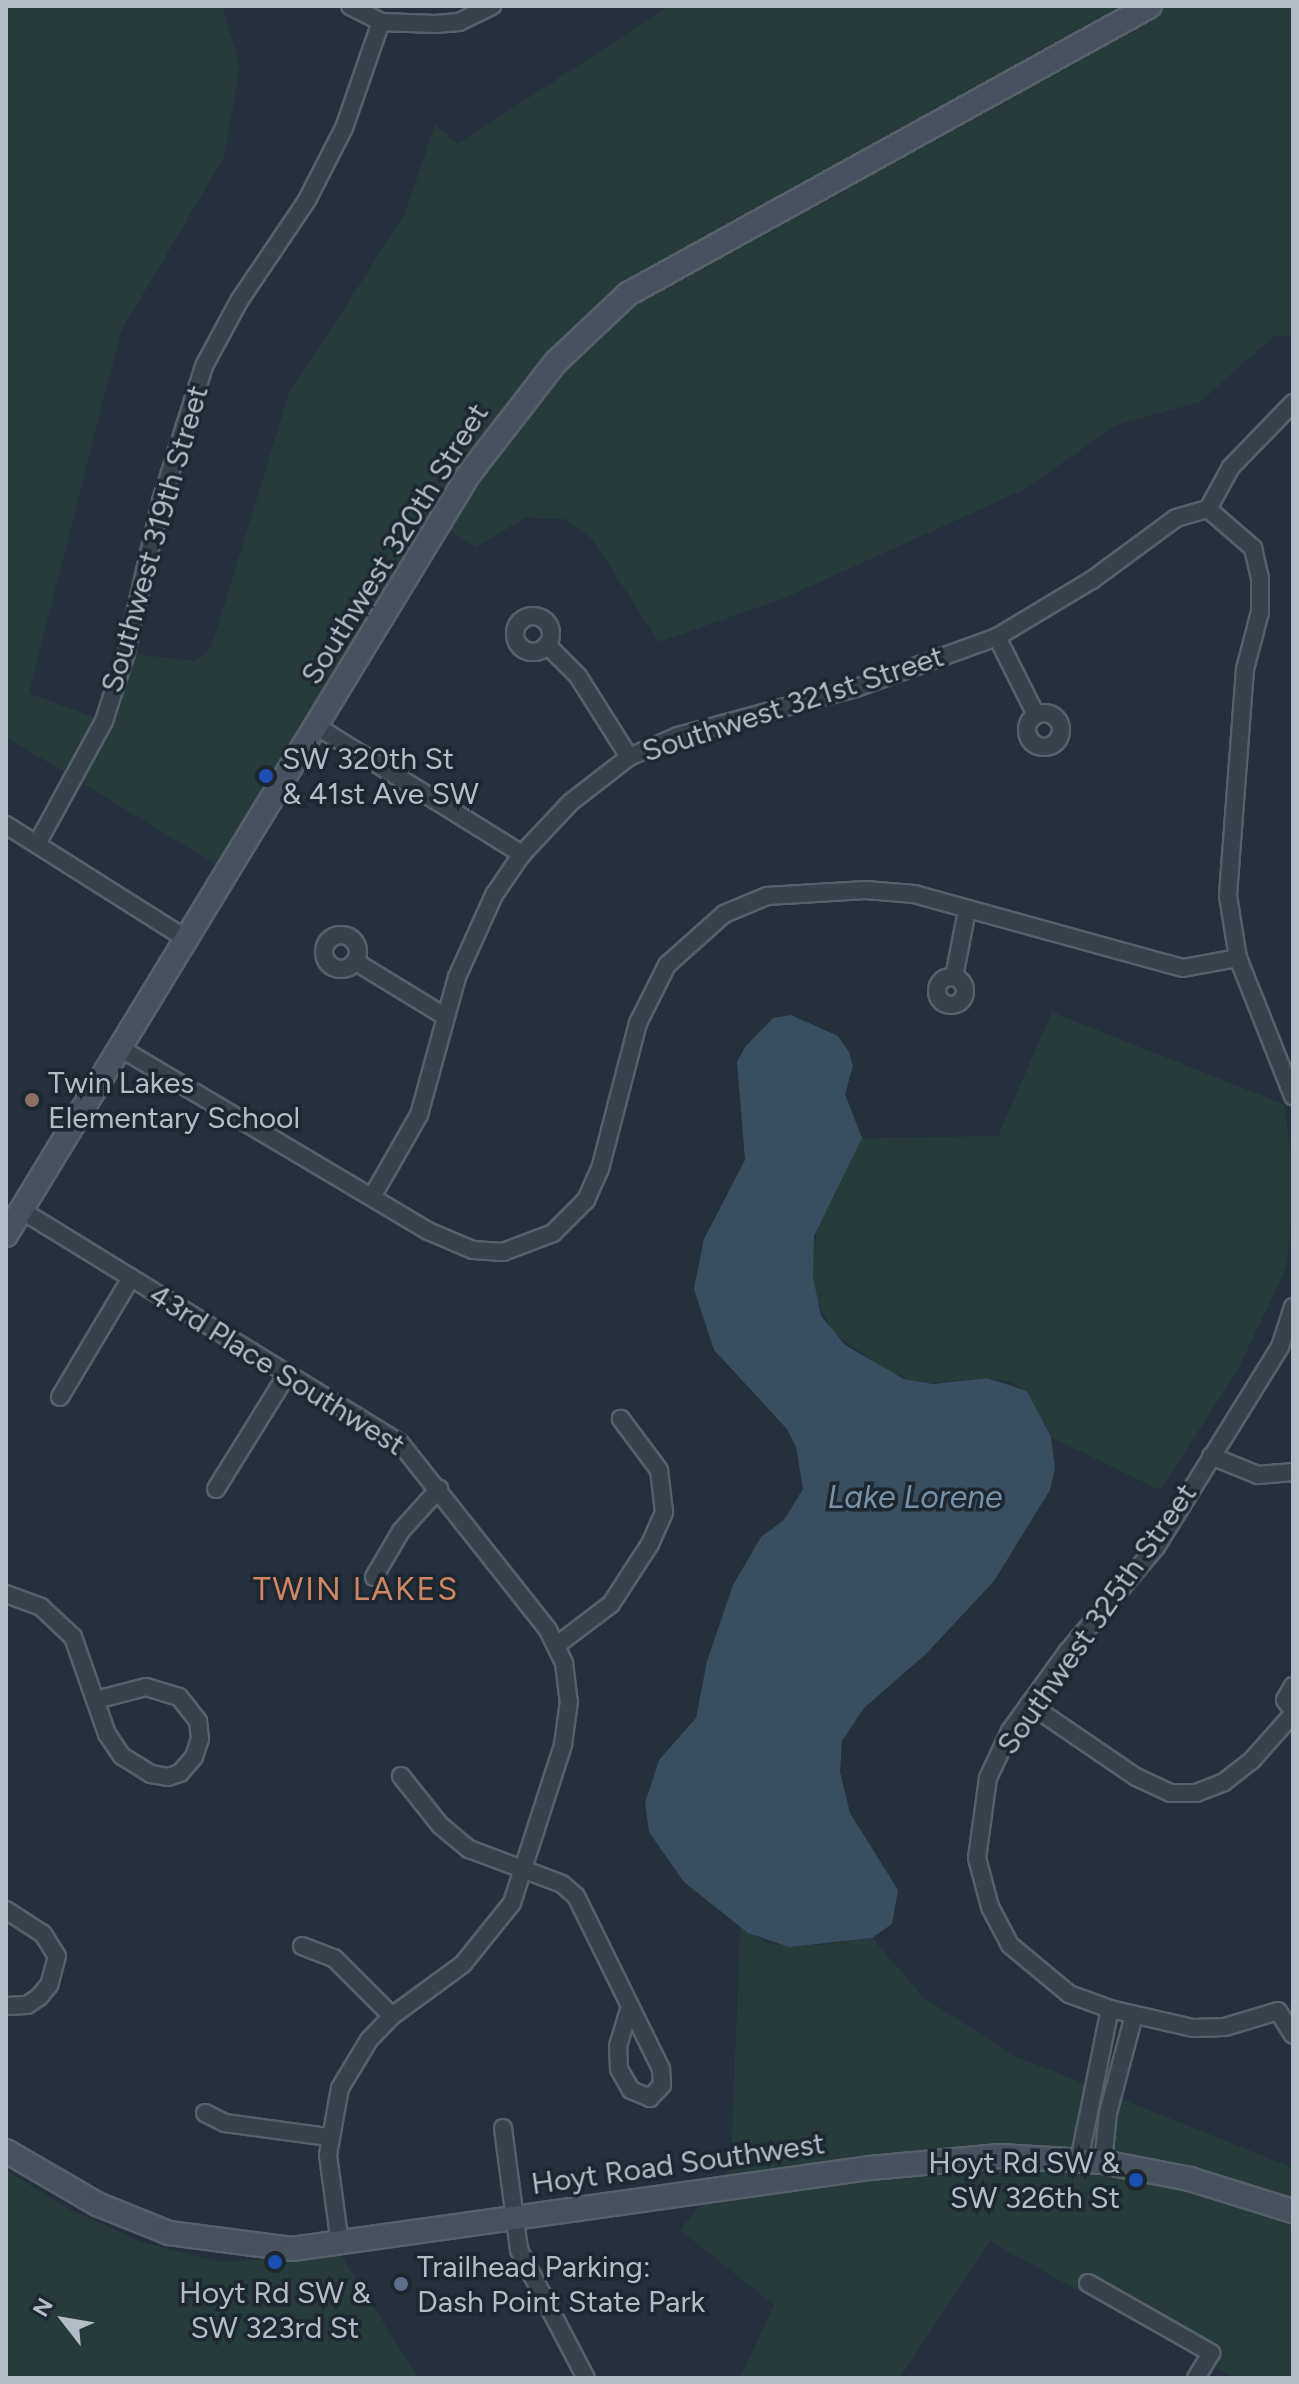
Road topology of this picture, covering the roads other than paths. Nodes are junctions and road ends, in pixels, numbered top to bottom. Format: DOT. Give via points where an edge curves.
graph roads {
  1 [pos="350,6"];
  2 [pos="492,6"];
  3 [pos="1150,6"];
  4 [pos="381,22"];
  5 [pos="1293,403"];
  6 [pos="1208,509"];
  7 [pos="997,637"];
  8 [pos="547,645"];
  9 [pos="1036,715"];
  10 [pos="316,726"];
  11 [pos="629,757"];
  12 [pos="6,825"];
  13 [pos="37,844"];
  14 [pos="522,854"];
  15 [pos="967,910"];
  16 [pos="186,939"];
  17 [pos="1238,958"];
  18 [pos="356,962"];
  19 [pos="954,977"];
  20 [pos="446,1017"];
  21 [pos="120,1048"];
  22 [pos="1293,1096"];
  23 [pos="372,1197"];
  24 [pos="21,1210"];
  25 [pos="6,1235"];
  26 [pos="131,1278"];
  27 [pos="1293,1307"];
  28 [pos="1286,1348"];
  29 [pos="288,1373"];
  30 [pos="60,1397"];
  31 [pos="621,1419"];
  32 [pos="1211,1456"];
  33 [pos="1293,1472"];
  34 [pos="216,1489"];
  35 [pos="439,1489"];
  36 [pos="374,1577"];
  37 [pos="6,1594"];
  38 [pos="557,1645"];
  39 [pos="1293,1686"];
  40 [pos="96,1700"];
  41 [pos="1029,1704"];
  42 [pos="1293,1713"];
  43 [pos="401,1776"];
  44 [pos="525,1872"];
  45 [pos="6,1910"];
  46 [pos="302,1946"];
  47 [pos="1293,2000"];
  48 [pos="6,2006"];
  49 [pos="1110,2009"];
  50 [pos="629,2011"];
  51 [pos="1278,2011"];
  52 [pos="1134,2015"];
  53 [pos="392,2016"];
  54 [pos="1293,2035"];
  55 [pos="205,2113"];
  56 [pos="503,2128"];
  57 [pos="329,2137"];
  58 [pos="6,2151"];
  59 [pos="1079,2161"];
  60 [pos="1103,2162"];
  61 [pos="1293,2211"];
  62 [pos="516,2216"];
  63 [pos="340,2244"];
  64 [pos="1088,2283"];
  65 [pos="586,2378"];
  66 [pos="1196,2378"];
  1 -- 4 [label="street"];
  2 -- 4 [label="street" via="459,22"];
  3 -- 10 [label="main road, Southwest 320th Street" via="628,294 556,362 503,426"];
  4 -- 13 [label="street, Southwest 319th Street" via="344,128 307,200 239,301 204,366 161,501 108,709 75,782"];
  5 -- 6 [label="street" via="1231,467"];
  6 -- 7 [label="street, Southwest 321st Street" via="1176,518 1092,580"];
  6 -- 17 [label="street" via="1253,548 1260,578 1260,612 1245,669 1230,825 1228,896"];
  7 -- 9 [label="street"];
  7 -- 11 [label="street, Southwest 321st Street" via="856,688 678,736"];
  8 -- 11 [label="street" via="578,676"];
  10 -- 14 [label="street"];
  10 -- 16 [label="main road, Southwest 320th Street"];
  11 -- 14 [label="street, Southwest 321st Street" via="571,802"];
  12 -- 13 [label="street"];
  13 -- 16 [label="street"];
  14 -- 20 [label="street, Southwest 321st Street" via="494,895 457,977"];
  15 -- 17 [label="street" via="1183,968"];
  15 -- 19 [label="street"];
  15 -- 23 [label="street" via="914,894 866,890 767,896 724,914 667,965 649,996 593,1187 566,1224 529,1246 488,1252 445,1240"];
  16 -- 21 [label="main road, Southwest 320th Street"];
  17 -- 22 [label="street"];
  18 -- 20 [label="street"];
  20 -- 23 [label="street, Southwest 321st Street" via="419,1115"];
  21 -- 23 [label="street"];
  21 -- 24 [label="main road, Southwest 320th Street"];
  24 -- 25 [label="main road, Southwest 320th Street"];
  24 -- 26 [label="street, 43rd Place Southwest"];
  26 -- 29 [label="street, 43rd Place Southwest"];
  26 -- 30 [label="street"];
  27 -- 28 [label="street, Southwest 325th Street"];
  28 -- 32 [label="street, Southwest 325th Street"];
  29 -- 34 [label="street"];
  29 -- 35 [label="street, 43rd Place Southwest" via="400,1443"];
  31 -- 38 [label="street" via="659,1470 664,1512 611,1604"];
  32 -- 33 [label="street" via="1258,1475"];
  32 -- 41 [label="street, Southwest 325th Street" via="1128,1586 1097,1616"];
  35 -- 36 [label="street" via="401,1531"];
  35 -- 38 [label="street, 43rd Place Southwest"];
  37 -- 40 [label="street" via="41,1607 66,1628"];
  38 -- 44 [label="street" via="567,1680 568,1720"];
  39 -- 42 [label="street" via="1285,1700"];
  40 -- 40 [label="street" via="110,1742 140,1769 174,1776 194,1757 198,1721 179,1697 146,1687"];
  41 -- 42 [label="street" via="1136,1777 1171,1793 1196,1793 1224,1782 1253,1759"];
  41 -- 49 [label="street, Southwest 325th Street" via="988,1778 977,1858 990,1907 1010,1945 1069,1994"];
  43 -- 44 [label="street" via="457,1841"];
  44 -- 50 [label="street" via="562,1884 576,1896"];
  44 -- 53 [label="street" via="504,1917 463,1964"];
  45 -- 48 [label="street" via="32,1924 57,1956 49,1985 39,1997 27,2005"];
  46 -- 53 [label="street" via="334,1958"];
  47 -- 51 [label="street"];
  49 -- 52 [label="street"];
  49 -- 59 [label="street"];
  50 -- 50 [label="street" via="618,2046 619,2069 631,2090 650,2098 662,2085 661,2069"];
  51 -- 52 [label="street" via="1225,2027 1193,2028"];
  51 -- 54 [label="street"];
  52 -- 60 [label="street" via="1108,2113"];
  53 -- 57 [label="street" via="353,2062"];
  55 -- 57 [label="street" via="225,2123"];
  56 -- 62 [label="street"];
  57 -- 63 [label="street"];
  58 -- 63 [label="main road, Hoyt Road Southwest" via="137,2221 201,2240 292,2249"];
  59 -- 60 [label="main road, Hoyt Road Southwest"];
  59 -- 62 [label="main road, Hoyt Road Southwest" via="999,2156 870,2168"];
  60 -- 61 [label="main road, Hoyt Road Southwest" via="1190,2179"];
  62 -- 63 [label="main road, Hoyt Road Southwest"];
  62 -- 65 [label="street" via="527,2271"];
  64 -- 66 [label="street" via="1211,2353"];
}
